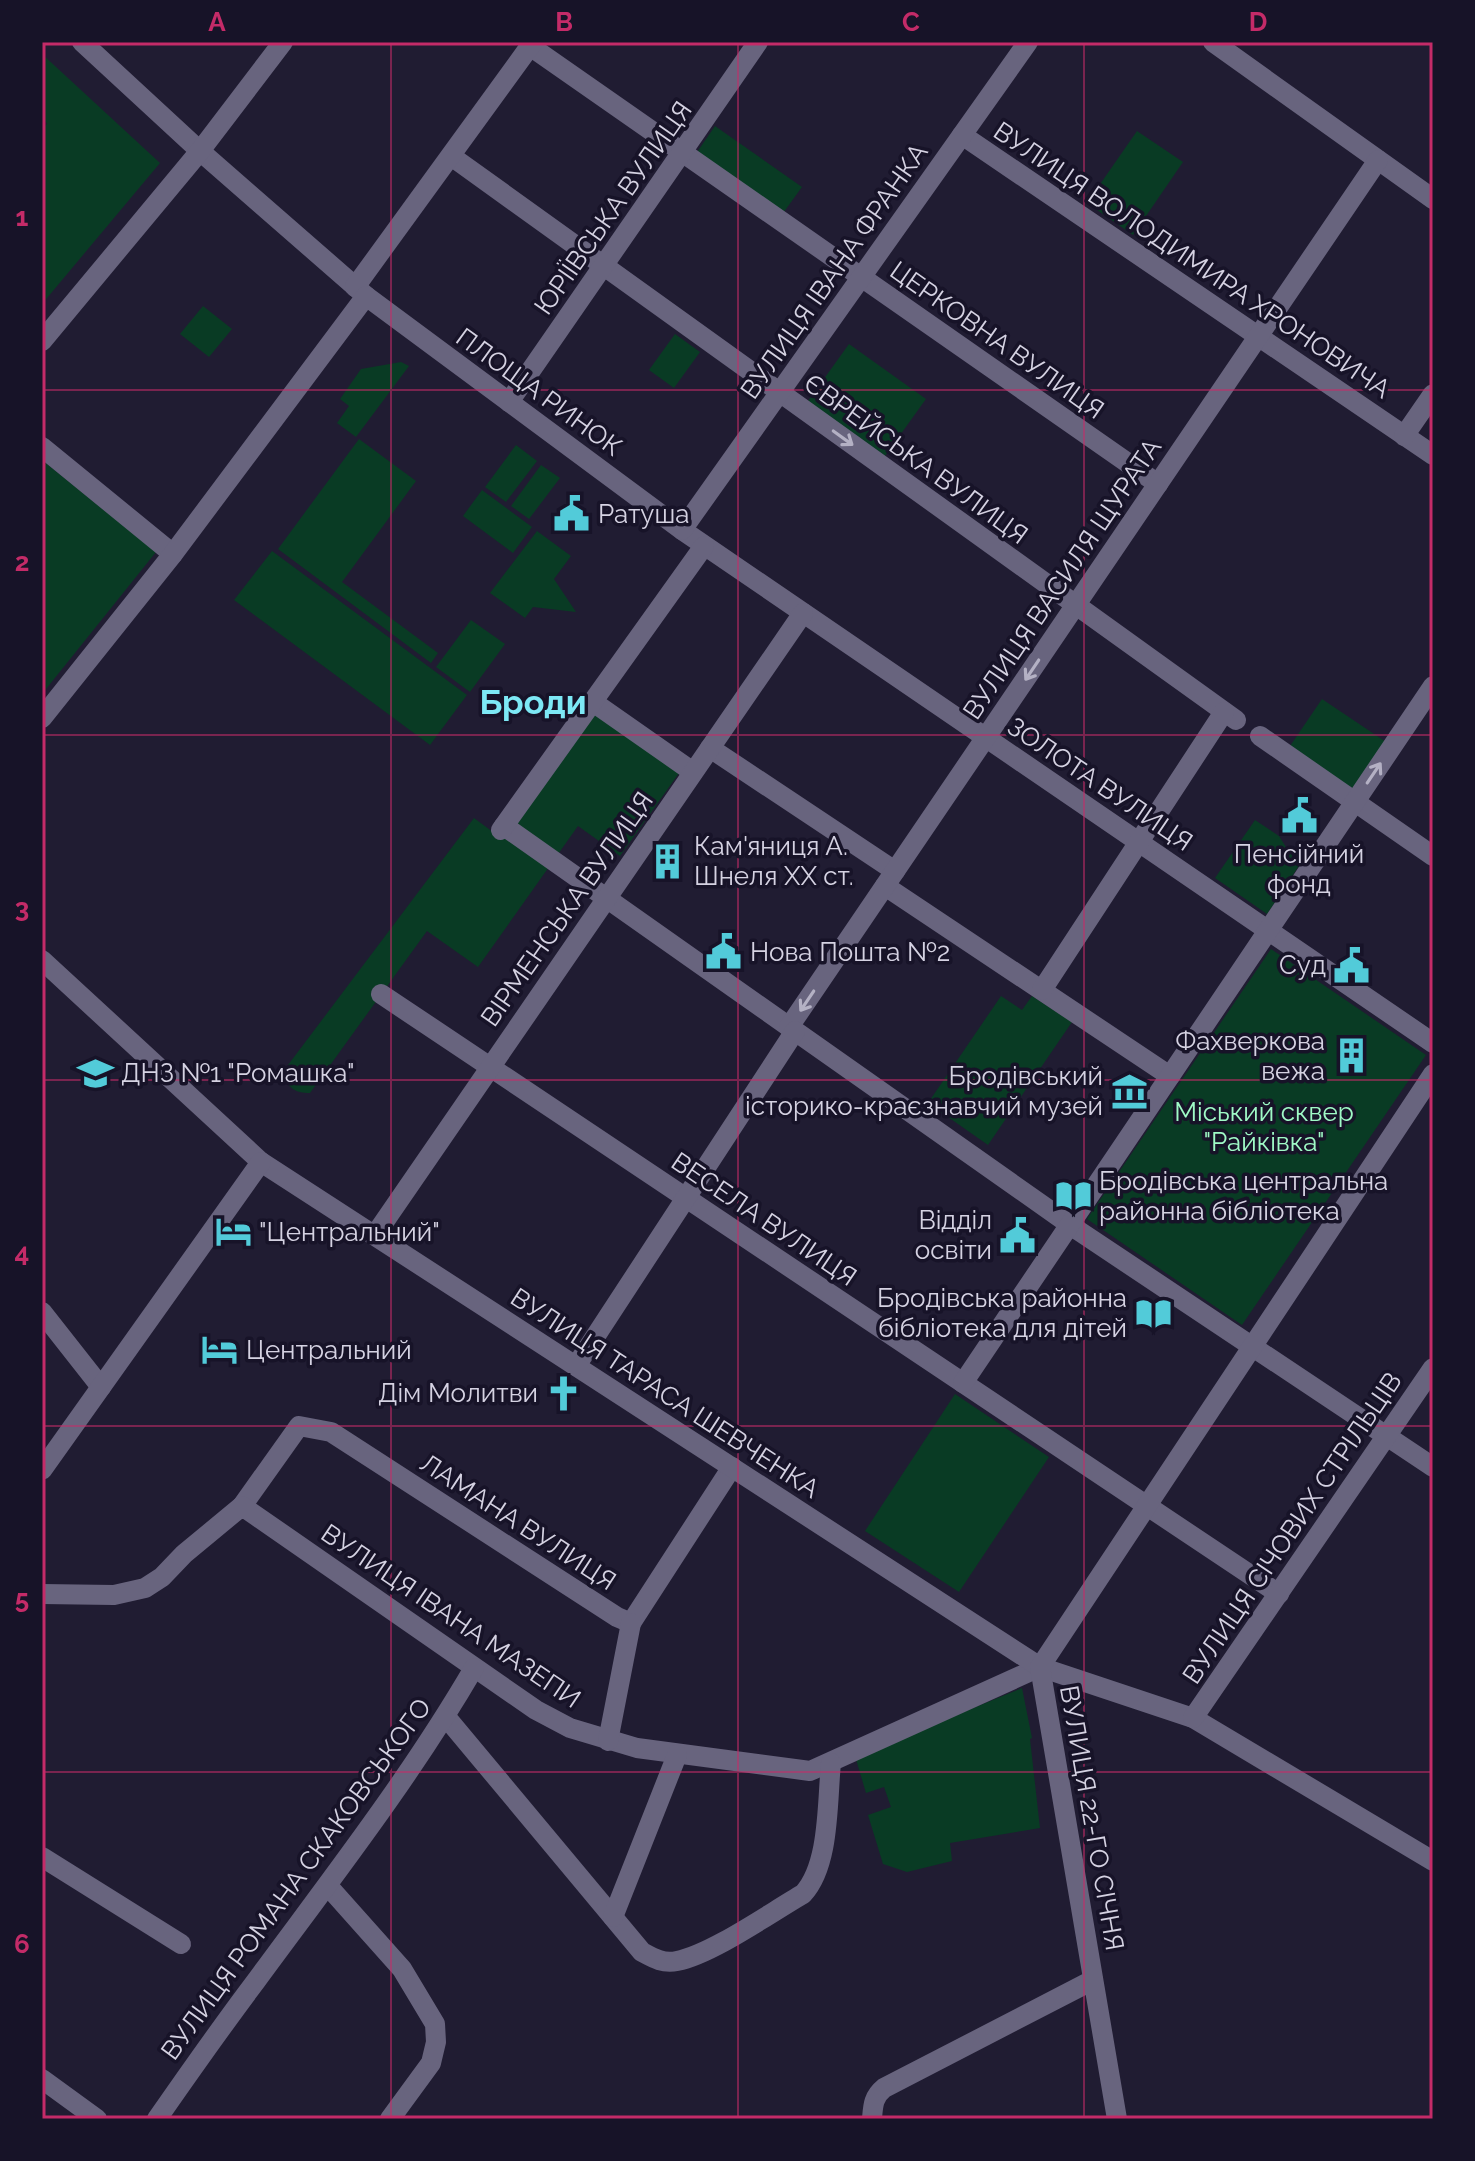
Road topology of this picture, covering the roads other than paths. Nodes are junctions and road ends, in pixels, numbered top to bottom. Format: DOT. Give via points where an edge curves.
graph roads {
  1 [pos="82,42"];
  2 [pos="283,42"];
  3 [pos="758,42"];
  4 [pos="1028,42"];
  5 [pos="1213,42"];
  6 [pos="532,44"];
  7 [pos="962,135"];
  8 [pos="200,151"];
  9 [pos="683,153"];
  10 [pos="451,156"];
  11 [pos="1378,160"];
  12 [pos="1433,199"];
  13 [pos="605,267"];
  14 [pos="862,277"];
  15 [pos="360,291"];
  16 [pos="1258,337"];
  17 [pos="42,341"];
  18 [pos="779,393"];
  19 [pos="1433,394"];
  20 [pos="509,402"];
  21 [pos="1404,436"];
  22 [pos="42,447"];
  23 [pos="1433,455"];
  24 [pos="1158,484"];
  25 [pos="682,530"];
  26 [pos="704,546"];
  27 [pos="173,554"];
  28 [pos="1075,606"];
  29 [pos="803,613"];
  30 [pos="1433,686"];
  31 [pos="593,702"];
  32 [pos="42,718"];
  33 [pos="1260,736"];
  34 [pos="986,738"];
  35 [pos="710,748"];
  36 [pos="693,772"];
  37 [pos="1355,801"];
  38 [pos="1138,842"];
  39 [pos="1433,856"];
  40 [pos="890,878"];
  41 [pos="606,897"];
  42 [pos="1268,931"];
  43 [pos="42,960"];
  44 [pos="1042,990"];
  45 [pos="381,994"];
  46 [pos="792,1029"];
  47 [pos="1433,1043"];
  48 [pos="489,1068"];
  49 [pos="1433,1074"];
  50 [pos="1170,1076"];
  51 [pos="261,1162"];
  52 [pos="685,1197"];
  53 [pos="1070,1225"];
  54 [pos="375,1235"];
  55 [pos="42,1312"];
  56 [pos="1252,1347"];
  57 [pos="576,1366"];
  58 [pos="1433,1368"];
  59 [pos="963,1383"];
  60 [pos="101,1387"];
  61 [pos="1386,1436"];
  62 [pos="732,1467"];
  63 [pos="1433,1467"];
  64 [pos="42,1470"];
  65 [pos="1147,1505"];
  66 [pos="242,1506"];
  67 [pos="42,1594"];
  68 [pos="1279,1594"];
  69 [pos="631,1623"];
  70 [pos="1040,1667"];
  71 [pos="474,1668"];
  72 [pos="446,1717"];
  73 [pos="1193,1718"];
  74 [pos="608,1741"];
  75 [pos="677,1755"];
  76 [pos="831,1763"];
  77 [pos="42,1857"];
  78 [pos="1433,1861"];
  79 [pos="328,1886"];
  80 [pos="613,1917"];
  81 [pos="181,1944"];
  82 [pos="1093,1980"];
  83 [pos="42,2079"];
  84 [pos="97,2119"];
  85 [pos="157,2119"];
  86 [pos="390,2119"];
  87 [pos="872,2119"];
  88 [pos="1117,2119"];
  1 -- 8 [label="street, ПЛОЩА РИНОК"];
  2 -- 8 [label="street"];
  3 -- 9 [label="street, ЮРІЇВСЬКА ВУЛИЦЯ"];
  4 -- 7 [label="street, ВУЛИЦЯ ІВАНА ФРАНКА"];
  5 -- 11 [label="street"];
  6 -- 9 [label="street, ЦЕРКОВНА ВУЛИЦЯ"];
  6 -- 10 [label="street"];
  7 -- 14 [label="street, ВУЛИЦЯ ІВАНА ФРАНКА"];
  7 -- 16 [label="street, ВУЛИЦЯ ВОЛОДИМИРА ХРОНОВИЧА"];
  8 -- 15 [label="street, ПЛОЩА РИНОК"];
  8 -- 17 [label="street"];
  9 -- 13 [label="street, ЮРІЇВСЬКА ВУЛИЦЯ"];
  9 -- 14 [label="street, ЦЕРКОВНА ВУЛИЦЯ"];
  10 -- 13 [label="street, ЄВРЕЙСЬКА ВУЛИЦЯ"];
  10 -- 15 [label="street"];
  11 -- 12 [label="street"];
  11 -- 16 [label="street, ВУЛИЦЯ ВАСИЛЯ ЩУРАТА"];
  13 -- 18 [label="street, ЄВРЕЙСЬКА ВУЛИЦЯ"];
  13 -- 20 [label="street, ЮРІЇВСЬКА ВУЛИЦЯ"];
  14 -- 18 [label="street, ВУЛИЦЯ ІВАНА ФРАНКА"];
  14 -- 24 [label="street, ЦЕРКОВНА ВУЛИЦЯ"];
  15 -- 20 [label="street, ПЛОЩА РИНОК"];
  15 -- 27 [label="street"];
  16 -- 21 [label="street, ВУЛИЦЯ ВОЛОДИМИРА ХРОНОВИЧА"];
  16 -- 24 [label="street, ВУЛИЦЯ ВАСИЛЯ ЩУРАТА"];
  18 -- 25 [label="street, ВУЛИЦЯ ІВАНА ФРАНКА"];
  18 -- 28 [label="street, ЄВРЕЙСЬКА ВУЛИЦЯ, one-way"];
  19 -- 21 [label="street"];
  20 -- 25 [label="street, ПЛОЩА РИНОК"];
  21 -- 23 [label="street, ВУЛИЦЯ ВОЛОДИМИРА ХРОНОВИЧА"];
  22 -- 27 [label="street"];
  24 -- 28 [label="street, ВУЛИЦЯ ВАСИЛЯ ЩУРАТА"];
  25 -- 26 [label="street, ПЛОЩА РИНОК"];
  26 -- 29 [label="street, ЗОЛОТА ВУЛИЦЯ"];
  26 -- 31 [label="street"];
  27 -- 32 [label="street"];
  28 -- 34 [label="street, ВУЛИЦЯ ВАСИЛЯ ЩУРАТА, one-way"];
  28 -- 38 [label="street, ЄВРЕЙСЬКА ВУЛИЦЯ" via="1230,716"];
  29 -- 34 [label="street, ЗОЛОТА ВУЛИЦЯ"];
  29 -- 35 [label="street, ВІРМЕНСЬКА ВУЛИЦЯ"];
  37 -- 30 [label="street, one-way"];
  31 -- 36 [label="street"];
  31 -- 41 [label="street" via="503,828"];
  33 -- 37 [label="street"];
  34 -- 38 [label="street, ЗОЛОТА ВУЛИЦЯ"];
  34 -- 40 [label="street, ВУЛИЦЯ ВАСИЛЯ ЩУРАТА"];
  35 -- 36 [label="street, ВІРМЕНСЬКА ВУЛИЦЯ"];
  35 -- 40 [label="street"];
  36 -- 41 [label="street, ВІРМЕНСЬКА ВУЛИЦЯ"];
  37 -- 39 [label="street"];
  37 -- 42 [label="street"];
  38 -- 42 [label="street, ЗОЛОТА ВУЛИЦЯ"];
  38 -- 44 [label="street"];
  40 -- 44 [label="street"];
  40 -- 46 [label="street, ВУЛИЦЯ ВАСИЛЯ ЩУРАТА, one-way"];
  41 -- 46 [label="street"];
  41 -- 48 [label="street, ВІРМЕНСЬКА ВУЛИЦЯ"];
  42 -- 47 [label="street, ЗОЛОТА ВУЛИЦЯ"];
  42 -- 50 [label="street"];
  43 -- 51 [label="street, ВУЛИЦЯ ТАРАСА ШЕВЧЕНКА"];
  44 -- 50 [label="street"];
  45 -- 48 [label="street, ВЕСЕЛА ВУЛИЦЯ"];
  46 -- 52 [label="street, ВУЛИЦЯ ВАСИЛЯ ЩУРАТА"];
  46 -- 53 [label="street"];
  48 -- 52 [label="street, ВЕСЕЛА ВУЛИЦЯ"];
  48 -- 54 [label="street, ВІРМЕНСЬКА ВУЛИЦЯ"];
  49 -- 56 [label="street, ВУЛИЦЯ 22-ГО СІЧНЯ"];
  50 -- 53 [label="street"];
  51 -- 54 [label="street, ВУЛИЦЯ ТАРАСА ШЕВЧЕНКА"];
  51 -- 60 [label="street"];
  52 -- 57 [label="street, ВУЛИЦЯ ВАСИЛЯ ЩУРАТА"];
  52 -- 59 [label="street, ВЕСЕЛА ВУЛИЦЯ"];
  53 -- 56 [label="street"];
  53 -- 59 [label="street"];
  54 -- 57 [label="street, ВУЛИЦЯ ТАРАСА ШЕВЧЕНКА"];
  55 -- 60 [label="street"];
  56 -- 61 [label="street"];
  56 -- 65 [label="street, ВУЛИЦЯ 22-ГО СІЧНЯ"];
  57 -- 62 [label="street, ВУЛИЦЯ ТАРАСА ШЕВЧЕНКА"];
  58 -- 61 [label="street, ВУЛИЦЯ СІЧОВИХ СТРІЛЬЦІВ"];
  59 -- 65 [label="street, ВЕСЕЛА ВУЛИЦЯ"];
  60 -- 64 [label="street"];
  61 -- 63 [label="street"];
  61 -- 68 [label="street, ВУЛИЦЯ СІЧОВИХ СТРІЛЬЦІВ"];
  62 -- 69 [label="street, ЛАМАНА ВУЛИЦЯ"];
  62 -- 70 [label="street, ВУЛИЦЯ ТАРАСА ШЕВЧЕНКА"];
  65 -- 68 [label="street, ВЕСЕЛА ВУЛИЦЯ"];
  65 -- 70 [label="street, ВУЛИЦЯ 22-ГО СІЧНЯ"];
  66 -- 67 [label="street" via="145,1588 114,1595"];
  66 -- 69 [label="street, ЛАМАНА ВУЛИЦЯ" via="299,1426 331,1432"];
  66 -- 71 [label="street, ВУЛИЦЯ ІВАНА МАЗЕПИ"];
  68 -- 73 [label="street, ВУЛИЦЯ СІЧОВИХ СТРІЛЬЦІВ"];
  69 -- 74 [label="street"];
  70 -- 73 [label="street, ВУЛИЦЯ ТАРАСА ШЕВЧЕНКА"];
  70 -- 76 [label="street, ВУЛИЦЯ ІВАНА МАЗЕПИ"];
  70 -- 82 [label="street, ВУЛИЦЯ 22-ГО СІЧНЯ"];
  71 -- 72 [label="street, ВУЛИЦЯ РОМАНА СКАКОВСЬКОГО"];
  71 -- 74 [label="street, ВУЛИЦЯ ІВАНА МАЗЕПИ" via="536,1710"];
  72 -- 79 [label="street, ВУЛИЦЯ РОМАНА СКАКОВСЬКОГО"];
  72 -- 80 [label="street"];
  73 -- 78 [label="street, ВУЛИЦЯ ТАРАСА ШЕВЧЕНКА"];
  74 -- 75 [label="street, ВУЛИЦЯ ІВАНА МАЗЕПИ"];
  75 -- 76 [label="street, ВУЛИЦЯ ІВАНА МАЗЕПИ" via="810,1771"];
  75 -- 80 [label="street"];
  76 -- 80 [label="street" via="821,1864 803,1894 702,1952 675,1961 658,1961 642,1952"];
  77 -- 81 [label="street"];
  79 -- 85 [label="street, ВУЛИЦЯ РОМАНА СКАКОВСЬКОГО"];
  79 -- 86 [label="street" via="402,1969 435,2024 431,2063"];
  82 -- 87 [label="street" via="884,2088 873,2102"];
  82 -- 88 [label="street, ВУЛИЦЯ 22-ГО СІЧНЯ"];
  83 -- 84 [label="street"];
}
